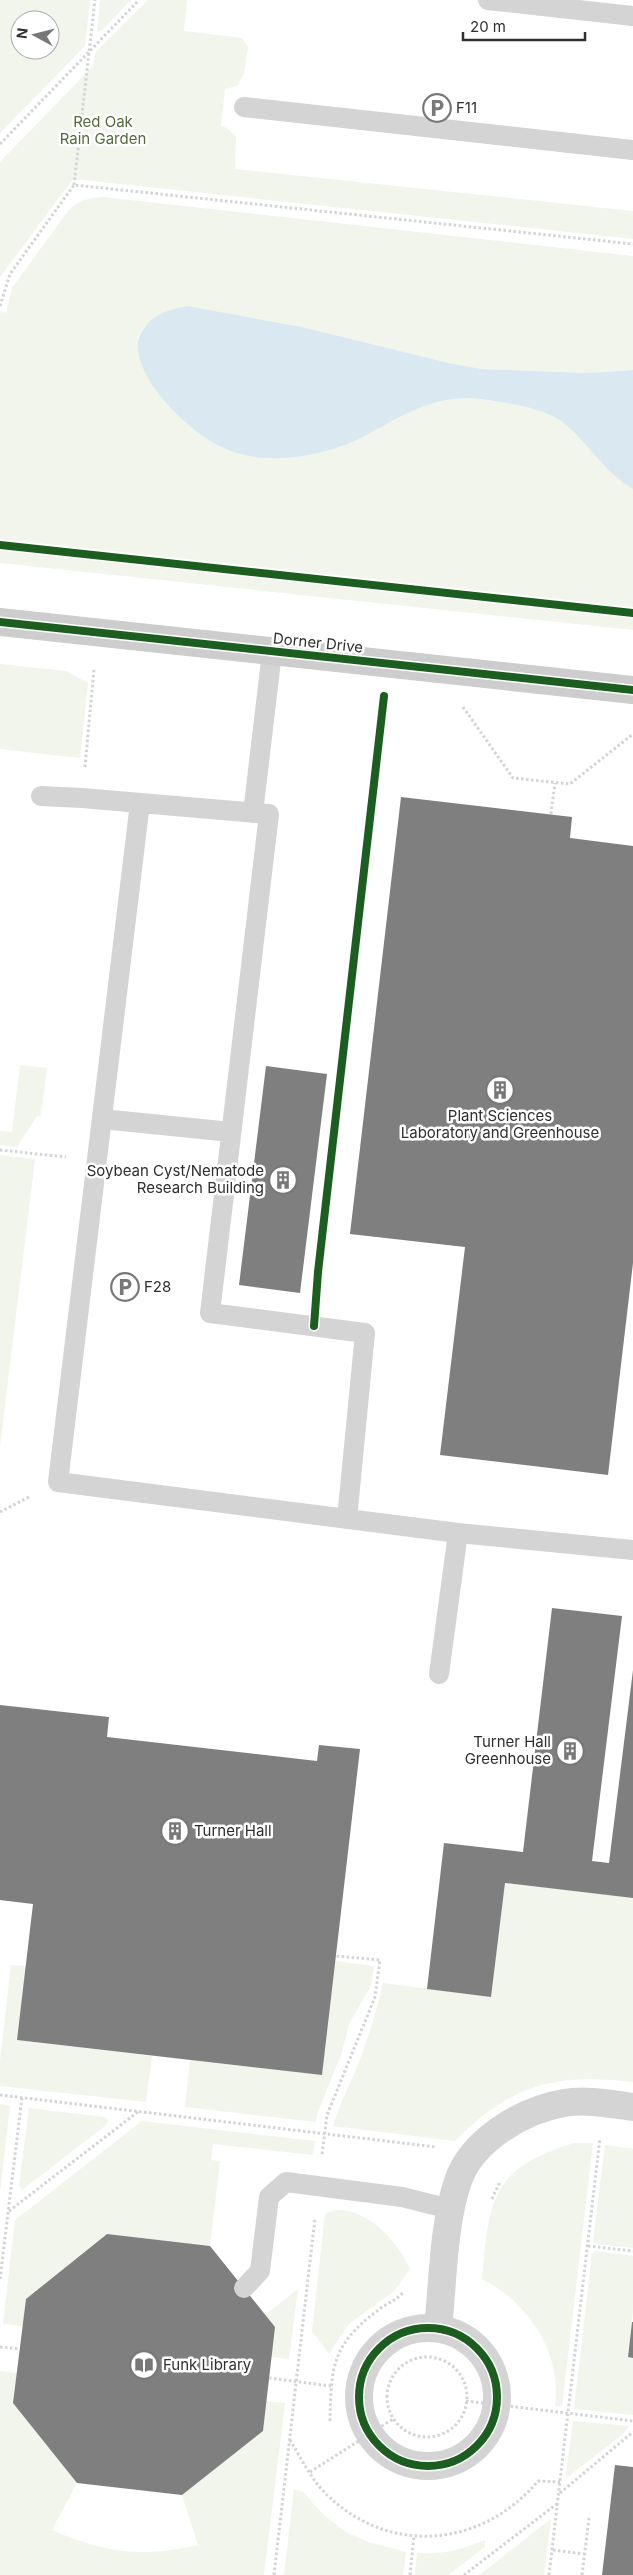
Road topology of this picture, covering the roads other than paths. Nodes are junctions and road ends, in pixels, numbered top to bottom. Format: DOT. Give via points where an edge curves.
graph roads {
  1 [pos="488,0"];
  2 [pos="633,16"];
  3 [pos="244,107"];
  4 [pos="633,150"];
  5 [pos="0,622"];
  6 [pos="272,652"];
  7 [pos="633,690"];
  8 [pos="41,796"];
  9 [pos="140,803"];
  10 [pos="253,813"];
  11 [pos="102,1119"];
  12 [pos="232,1132"];
  13 [pos="347,1519"];
  14 [pos="458,1533"];
  15 [pos="633,1550"];
  16 [pos="439,1674"];
  17 [pos="633,2106"];
  18 [pos="450,2209"];
  19 [pos="244,2288"];
  20 [pos="438,2328"];
  1 -- 2 [label="lane"];
  3 -- 4 [label="lane"];
  5 -- 6 [label="street, Dorner Drive"];
  6 -- 7 [label="street, Dorner Drive"];
  6 -- 10 [label="lane"];
  8 -- 9 [label="lane"];
  9 -- 10 [label="lane"];
  9 -- 11 [label="lane"];
  10 -- 12 [label="lane" via="269,814"];
  11 -- 12 [label="lane"];
  11 -- 13 [label="lane" via="58,1482"];
  12 -- 13 [label="lane" via="210,1313 364,1332"];
  13 -- 14 [label="lane"];
  14 -- 15 [label="lane"];
  14 -- 16 [label="lane"];
  17 -- 18 [label="street" via="565,2103 518,2120 475,2152 458,2180"];
  18 -- 19 [label="lane" via="402,2197 286,2182 270,2197 260,2271"];
  18 -- 20 [label="street"];
  20 -- 20 [label="street" via="416,2328 396,2336 377,2350 365,2368 359,2390 362,2421 370,2434 382,2449 415,2465 443,2464 469,2453 492,2423 496,2405 493,2375 487,2361 478,2350 453,2332"];
}
